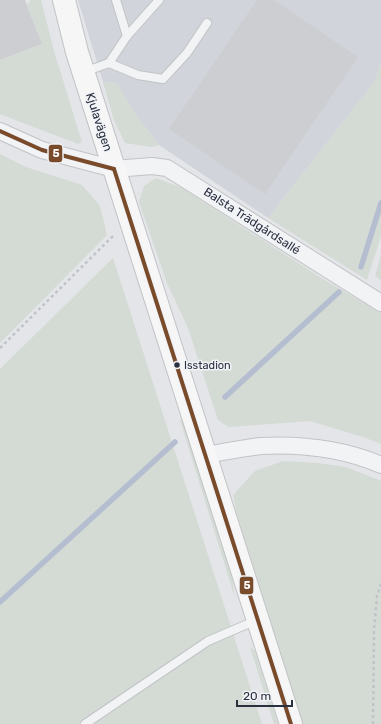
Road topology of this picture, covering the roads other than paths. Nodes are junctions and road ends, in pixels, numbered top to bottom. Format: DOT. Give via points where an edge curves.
graph roads {
  1 [pos="64,0"];
  2 [pos="116,0"];
  3 [pos="159,0"];
  4 [pos="207,24"];
  5 [pos="127,36"];
  6 [pos="109,63"];
  7 [pos="84,72"];
  8 [pos="0,131"];
  9 [pos="114,169"];
  10 [pos="381,303"];
  11 [pos="206,454"];
  12 [pos="381,465"];
  13 [pos="258,620"];
  14 [pos="85,724"];
  15 [pos="291,724"];
  1 -- 7 [label="street, Kjulavägen"];
  2 -- 5 [label="lane"];
  3 -- 5 [label="lane"];
  4 -- 6 [label="lane" via="187,53 163,79 138,75"];
  5 -- 6 [label="lane"];
  6 -- 7 [label="lane"];
  7 -- 9 [label="street, Kjulavägen"];
  8 -- 9 [label="street, Balsta Trädgårdsallé" via="42,150"];
  9 -- 10 [label="street, Balsta Trädgårdsallé" via="152,166 167,168"];
  9 -- 11 [label="street, Kjulavägen"];
  11 -- 12 [label="street" via="261,446 301,447 339,451"];
  11 -- 13 [label="street, Kjulavägen"];
  13 -- 14 [label="lane" via="208,642"];
  13 -- 15 [label="street, Kjulavägen"];
}
